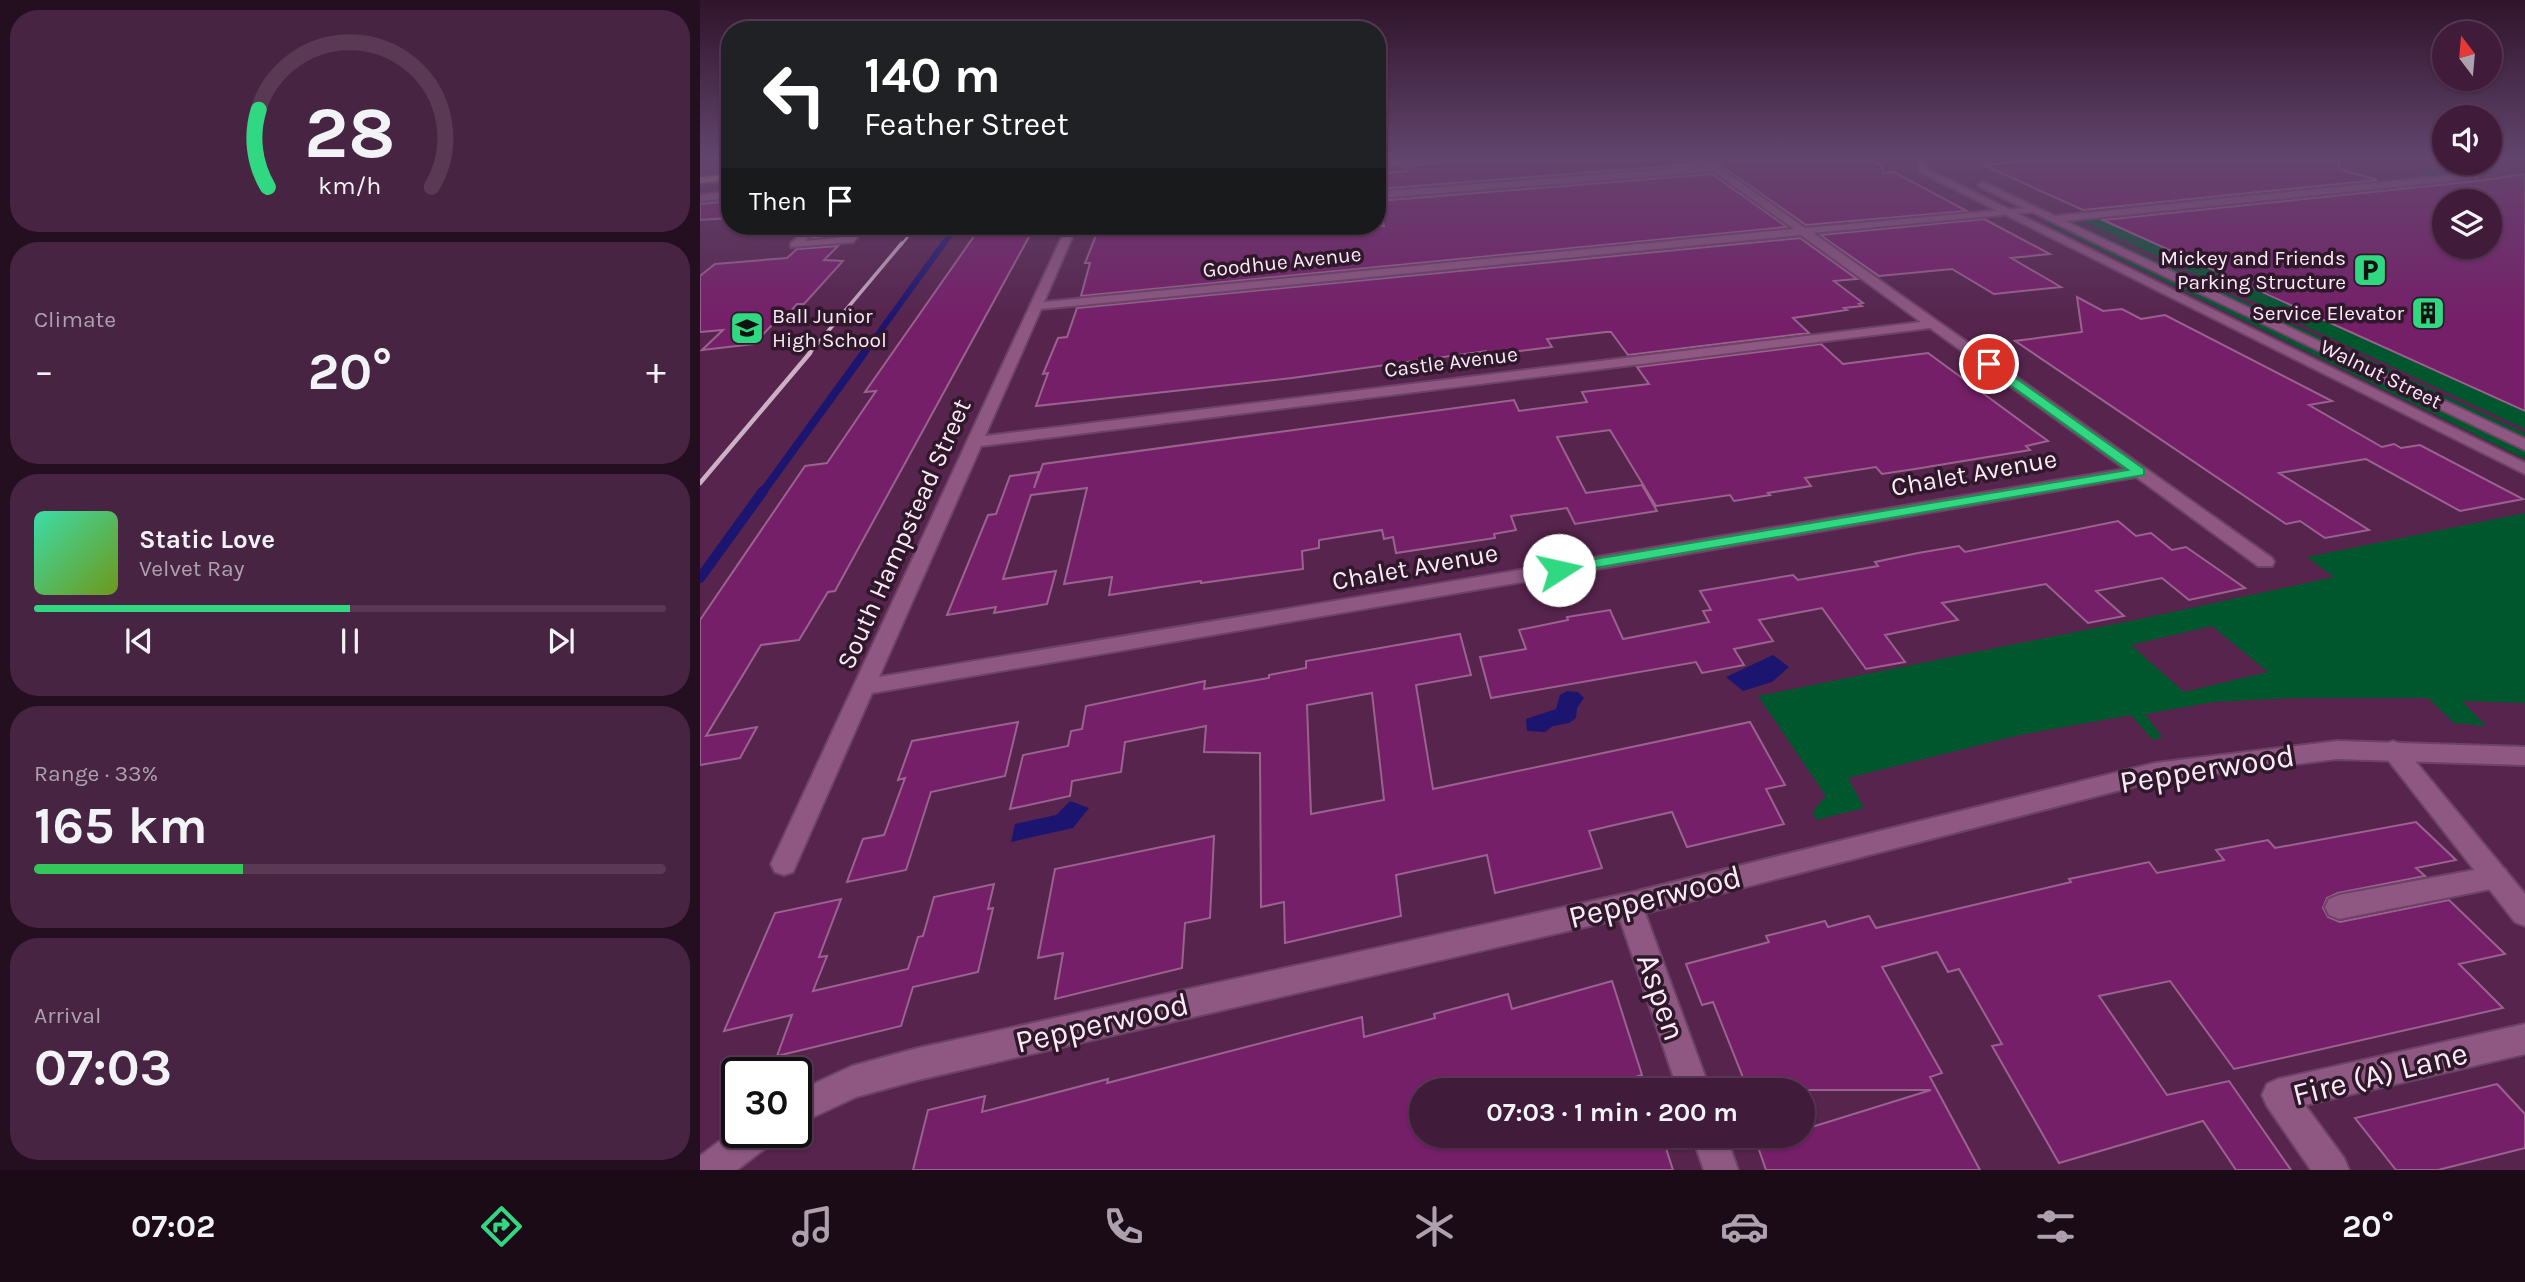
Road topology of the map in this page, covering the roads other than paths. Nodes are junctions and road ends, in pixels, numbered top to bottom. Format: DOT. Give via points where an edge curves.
graph roads {
  1 [pos="1777,213"];
  2 [pos="1991,213"];
  3 [pos="2010,213"];
  4 [pos="2041,213"];
  5 [pos="2117,213"];
  6 [pos="2055,219"];
  7 [pos="1803,231"];
  8 [pos="805,235"];
  9 [pos="854,235"];
  10 [pos="1068,235"];
  11 [pos="1036,306"];
  12 [pos="1933,324"];
  13 [pos="975,442"];
  14 [pos="2525,445"];
  15 [pos="2525,469"];
  16 [pos="2139,472"];
  17 [pos="2265,562"];
  18 [pos="864,687"];
  19 [pos="2393,750"];
  20 [pos="2525,756"];
  21 [pos="784,864"];
  22 [pos="2496,877"];
  23 [pos="1629,905"];
  24 [pos="2339,907"];
  25 [pos="2525,914"];
  26 [pos="2525,1039"];
  27 [pos="1689,1078"];
  28 [pos="812,1101"];
  29 [pos="738,1148"];
  30 [pos="1713,1148"];
  31 [pos="709,1170"];
  32 [pos="1721,1170"];
  33 [pos="2332,1170"];
  1 -- 7 [label="street"];
  2 -- 7 [label="street, Goodhue Avenue"];
  3 -- 15 [label="street, Walnut Street"];
  4 -- 6 [label="street, Walnut Street"];
  5 -- 6 [label="street"];
  6 -- 14 [label="street, Walnut Street"];
  7 -- 11 [label="street, Goodhue Avenue"];
  7 -- 12 [label="street"];
  8 -- 9 [label="street" via="795,244 849,240"];
  10 -- 11 [label="street, South Hampstead Street"];
  11 -- 13 [label="street, South Hampstead Street"];
  12 -- 13 [label="street, Castle Avenue"];
  12 -- 16 [label="street"];
  13 -- 18 [label="street, South Hampstead Street"];
  16 -- 17 [label="street"];
  16 -- 18 [label="street, Chalet Avenue"];
  18 -- 21 [label="street, South Hampstead Street"];
  19 -- 20 [label="street, Pepperwood"];
  19 -- 22 [label="street"];
  19 -- 23 [label="street, Pepperwood" via="2337,750 2155,772"];
  22 -- 24 [label="street"];
  22 -- 25 [label="street"];
  23 -- 27 [label="street, Aspen"];
  23 -- 28 [label="street, Pepperwood" via="918,1064 852,1082"];
  26 -- 33 [label="street, Fire (A) Lane" via="2278,1095"];
  29 -- 31 [label="street"];
  30 -- 32 [label="street"];
}
